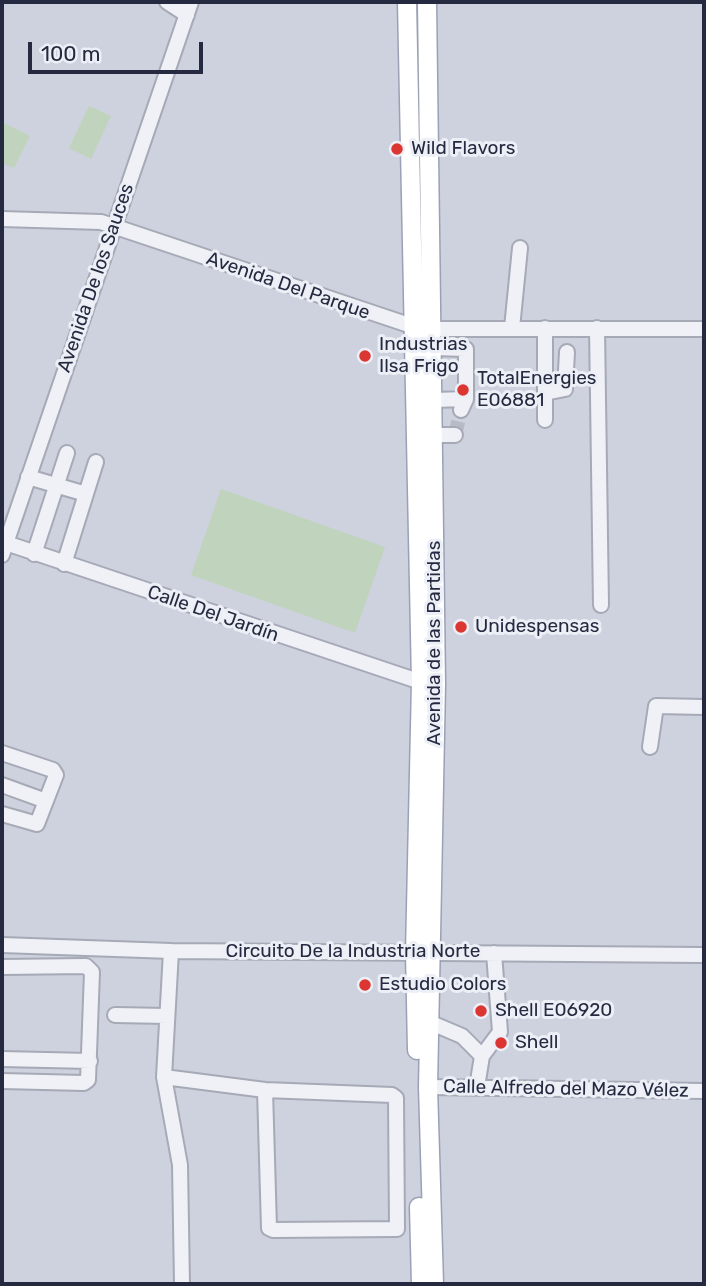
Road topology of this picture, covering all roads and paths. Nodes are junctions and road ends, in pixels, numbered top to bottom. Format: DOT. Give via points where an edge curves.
graph roads {
  1 [pos="167,2"];
  2 [pos="407,2"];
  3 [pos="427,2"];
  4 [pos="189,8"];
  5 [pos="2,219"];
  6 [pos="114,226"];
  7 [pos="520,248"];
  8 [pos="412,326"];
  9 [pos="512,328"];
  10 [pos="545,328"];
  11 [pos="597,328"];
  12 [pos="432,329"];
  13 [pos="704,329"];
  14 [pos="433,348"];
  15 [pos="566,352"];
  16 [pos="545,393"];
  17 [pos="434,400"];
  18 [pos="545,421"];
  19 [pos="435,435"];
  20 [pos="455,435"];
  21 [pos="67,453"];
  22 [pos="96,462"];
  23 [pos="28,477"];
  24 [pos="57,485"];
  25 [pos="86,494"];
  26 [pos="4,549"];
  27 [pos="34,554"];
  28 [pos="64,564"];
  29 [pos="601,605"];
  30 [pos="421,682"];
  31 [pos="704,707"];
  32 [pos="650,747"];
  33 [pos="2,753"];
  34 [pos="2,785"];
  35 [pos="46,801"];
  36 [pos="2,814"];
  37 [pos="2,945"];
  38 [pos="171,951"];
  39 [pos="423,953"];
  40 [pos="494,953"];
  41 [pos="704,956"];
  42 [pos="2,967"];
  43 [pos="115,1015"];
  44 [pos="167,1016"];
  45 [pos="429,1022"];
  46 [pos="482,1056"];
  47 [pos="2,1059"];
  48 [pos="90,1061"];
  49 [pos="164,1077"];
  50 [pos="2,1081"];
  51 [pos="428,1087"];
  52 [pos="477,1087"];
  53 [pos="265,1090"];
  54 [pos="704,1091"];
  55 [pos="182,1284"];
  56 [pos="421,1284"];
  57 [pos="434,1284"];
  1 -- 4 [label="street"];
  2 -- 8 [label="main road, Avenida de las Partidas"];
  3 -- 12 [label="main road, Avenida de las Partidas"];
  4 -- 6 [label="street, Avenida De los Sauces"];
  5 -- 6 [label="street, Avenida Del Parque"];
  6 -- 8 [label="street, Avenida Del Parque"];
  6 -- 23 [label="street, Avenida De los Sauces"];
  7 -- 9 [label="street"];
  8 -- 12 [label="street, Avenida Del Parque"];
  8 -- 30 [label="main road, Avenida de las Partidas"];
  9 -- 10 [label="street, Avenida Del Parque"];
  9 -- 12 [label="street, Avenida Del Parque"];
  10 -- 11 [label="street, Avenida Del Parque"];
  10 -- 16 [label="street"];
  11 -- 13 [label="street, Avenida Del Parque"];
  11 -- 29 [label="street"];
  12 -- 14 [label="main road, Avenida de las Partidas"];
  14 -- 17 [label="main road, Avenida de las Partidas"];
  14 -- 17 [label="street" via="466,349 464,405"];
  15 -- 16 [label="street" via="565,389"];
  16 -- 18 [label="street"];
  17 -- 19 [label="main road, Avenida de las Partidas"];
  19 -- 20 [label="street"];
  19 -- 39 [label="main road, Avenida de las Partidas" via="436,684"];
  21 -- 24 [label="street"];
  22 -- 25 [label="street"];
  23 -- 24 [label="street"];
  23 -- 26 [label="street, Avenida De los Sauces"];
  24 -- 25 [label="street"];
  24 -- 27 [label="street"];
  25 -- 28 [label="street"];
  26 -- 27 [label="street, Calle Del Jardín"];
  27 -- 28 [label="street, Calle Del Jardín"];
  28 -- 30 [label="street, Calle Del Jardín"];
  30 -- 39 [label="main road, Avenida de las Partidas"];
  31 -- 32 [label="street" via="656,706"];
  33 -- 35 [label="street" via="53,770 56,775"];
  34 -- 35 [label="street"];
  35 -- 36 [label="street" via="37,824"];
  37 -- 38 [label="street, Circuito De la Industria Norte"];
  38 -- 39 [label="street, Circuito De la Industria Norte"];
  38 -- 44 [label="street"];
  39 -- 40 [label="street, Circuito De la Industria Norte"];
  39 -- 45 [label="main road, Avenida de las Partidas"];
  39 -- 56 [label="main road, Avenida de las Partidas"];
  40 -- 41 [label="street, Circuito De la Industria Norte"];
  40 -- 46 [label="street" via="500,1032"];
  42 -- 48 [label="street" via="89,968"];
  43 -- 44 [label="street"];
  44 -- 49 [label="street"];
  45 -- 46 [label="street" via="462,1036"];
  45 -- 51 [label="main road, Avenida de las Partidas"];
  46 -- 52 [label="street"];
  47 -- 48 [label="street"];
  48 -- 50 [label="street" via="90,1075 84,1083"];
  49 -- 53 [label="street"];
  49 -- 55 [label="street" via="180,1165"];
  51 -- 52 [label="street, Calle Alfredo del Mazo Vélez"];
  51 -- 57 [label="main road, Avenida de las Partidas"];
  52 -- 54 [label="street, Calle Alfredo del Mazo Vélez"];
  53 -- 53 [label="street" via="387,1093 396,1098 397,1229 269,1228"];
}
